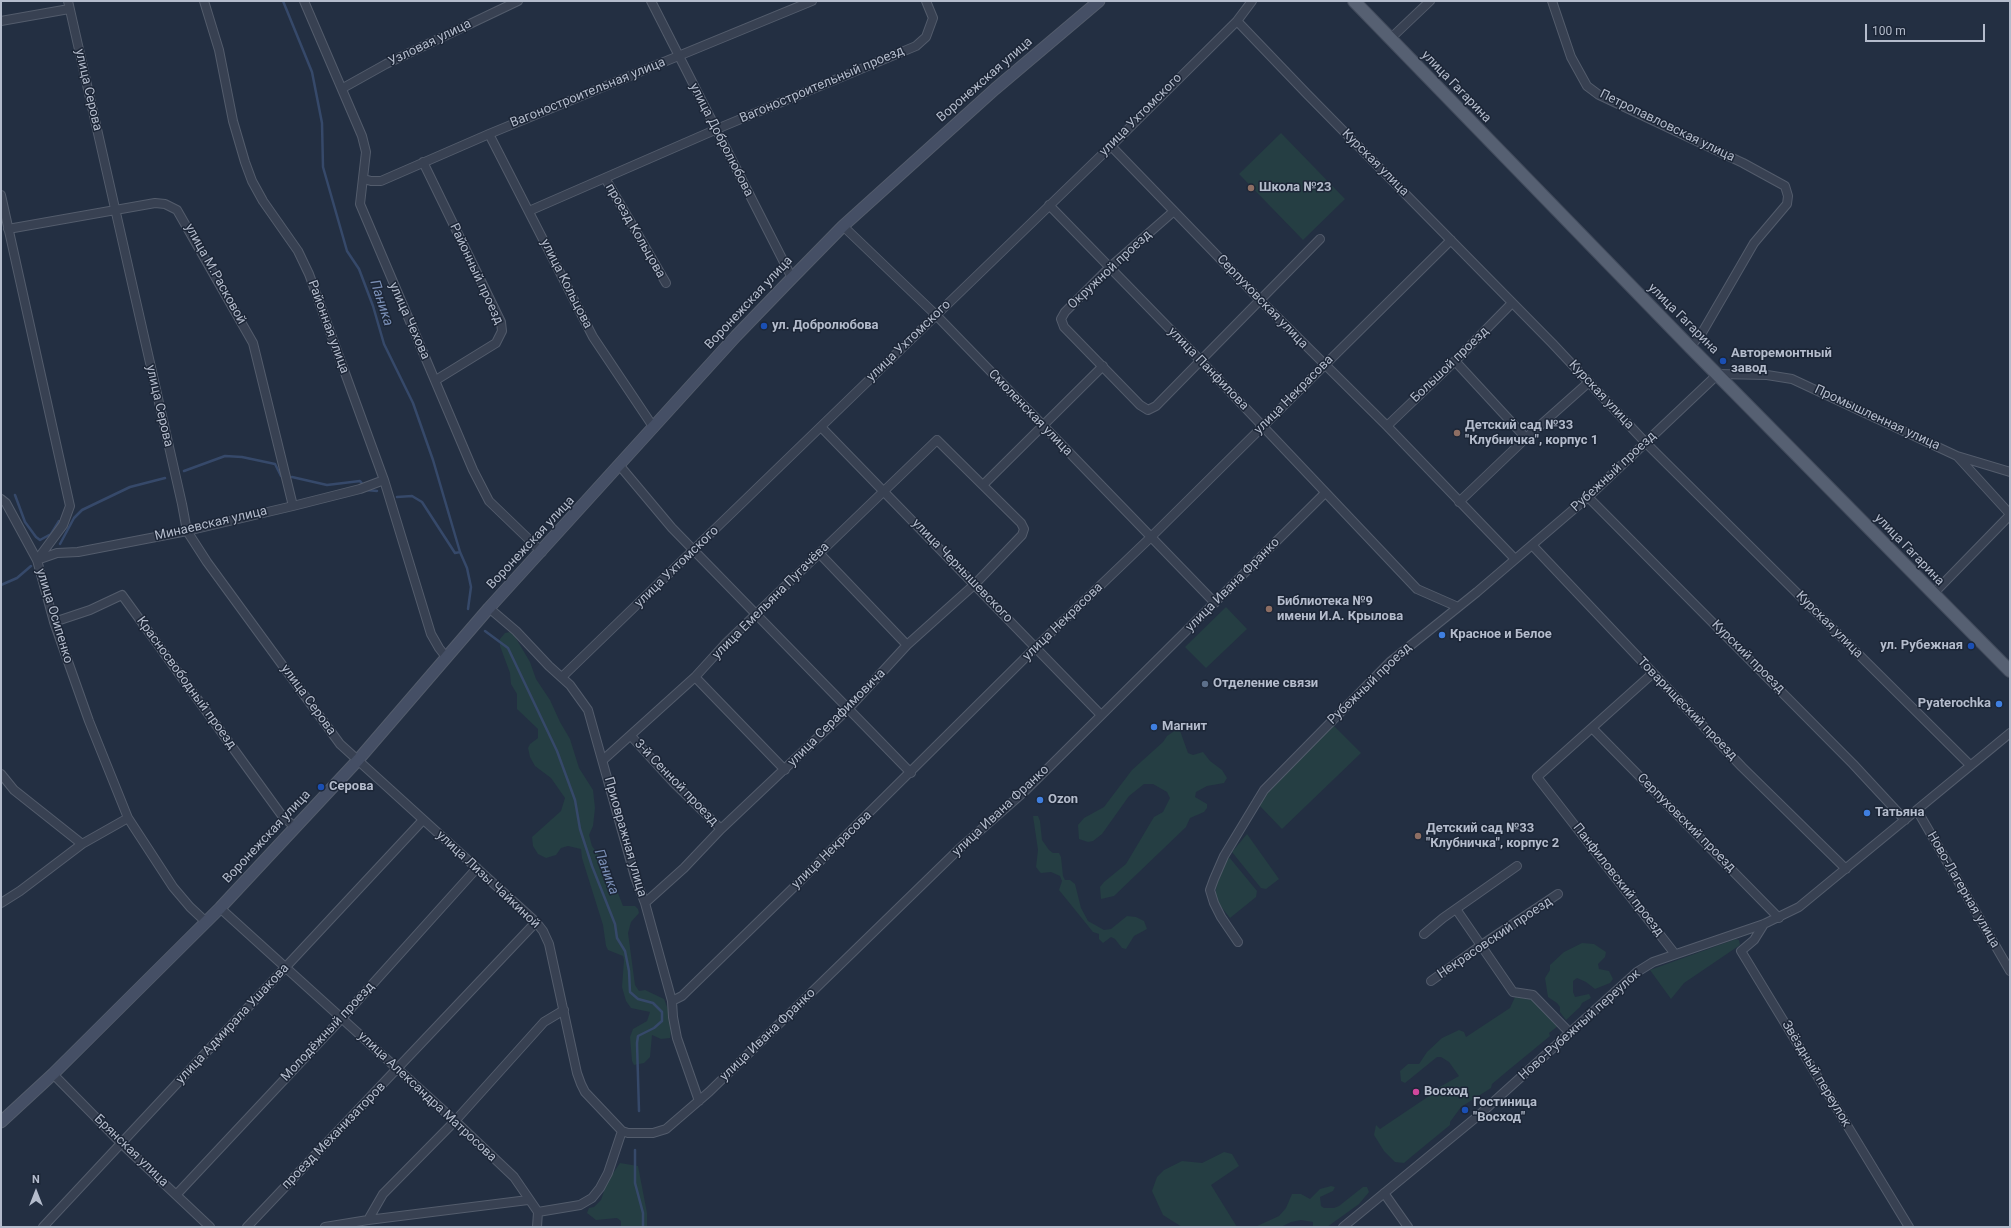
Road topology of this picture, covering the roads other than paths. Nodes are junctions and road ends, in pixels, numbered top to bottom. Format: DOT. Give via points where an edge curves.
graph roads {
  1 [pos="204,1"];
  2 [pos="304,1"];
  3 [pos="518,1"];
  4 [pos="651,1"];
  5 [pos="812,1"];
  6 [pos="926,1"];
  7 [pos="1099,1"];
  8 [pos="1252,1"];
  9 [pos="1354,1"];
  10 [pos="1430,1"];
  11 [pos="1552,1"];
  12 [pos="69,5"];
  13 [pos="1,21"];
  14 [pos="1237,21"];
  15 [pos="1390,39"];
  16 [pos="677,56"];
  17 [pos="343,88"];
  18 [pos="716,130"];
  19 [pos="489,134"];
  20 [pos="1111,146"];
  21 [pos="423,162"];
  22 [pos="605,178"];
  23 [pos="364,179"];
  24 [pos="1,195"];
  25 [pos="1049,205"];
  26 [pos="114,209"];
  27 [pos="529,211"];
  28 [pos="1174,211"];
  29 [pos="844,226"];
  30 [pos="8,229"];
  31 [pos="1320,239"];
  32 [pos="1451,240"];
  33 [pos="1110,268"];
  34 [pos="792,278"];
  35 [pos="666,283"];
  36 [pos="1261,301"];
  37 [pos="1512,303"];
  38 [pos="936,315"];
  39 [pos="1690,347"];
  40 [pos="1200,360"];
  41 [pos="1455,361"];
  42 [pos="1324,364"];
  43 [pos="1104,366"];
  44 [pos="1718,374"];
  45 [pos="436,380"];
  46 [pos="1589,382"];
  47 [pos="1043,426"];
  48 [pos="1263,426"];
  49 [pos="1386,426"];
  50 [pos="821,427"];
  51 [pos="654,428"];
  52 [pos="1526,438"];
  53 [pos="1645,442"];
  54 [pos="1957,456"];
  55 [pos="620,466"];
  56 [pos="2010,472"];
  57 [pos="384,480"];
  58 [pos="983,485"];
  59 [pos="884,491"];
  60 [pos="1325,493"];
  61 [pos="1588,498"];
  62 [pos="1,499"];
  63 [pos="1459,502"];
  64 [pos="293,506"];
  65 [pos="2010,515"];
  66 [pos="186,531"];
  67 [pos="1151,537"];
  68 [pos="1532,545"];
  69 [pos="695,550"];
  70 [pos="542,552"];
  71 [pos="819,552"];
  72 [pos="1515,559"];
  73 [pos="37,560"];
  74 [pos="976,584"];
  75 [pos="1933,594"];
  76 [pos="1214,603"];
  77 [pos="1458,607"];
  78 [pos="489,608"];
  79 [pos="757,614"];
  80 [pos="54,622"];
  81 [pos="907,645"];
  82 [pos="1035,648"];
  83 [pos="446,657"];
  84 [pos="2010,671"];
  85 [pos="1652,674"];
  86 [pos="562,677"];
  87 [pos="695,677"];
  88 [pos="849,708"];
  89 [pos="1101,715"];
  90 [pos="1593,729"];
  91 [pos="2010,733"];
  92 [pos="631,736"];
  93 [pos="358,760"];
  94 [pos="603,760"];
  95 [pos="1970,765"];
  96 [pos="785,770"];
  97 [pos="911,773"];
  98 [pos="1,774"];
  99 [pos="1917,810"];
  100 [pos="128,818"];
  101 [pos="423,820"];
  102 [pos="1905,820"];
  103 [pos="295,827"];
  104 [pos="721,829"];
  105 [pos="82,844"];
  106 [pos="1517,866"];
  107 [pos="477,868"];
  108 [pos="1846,869"];
  109 [pos="1558,894"];
  110 [pos="1,903"];
  111 [pos="645,903"];
  112 [pos="220,908"];
  113 [pos="1456,909"];
  114 [pos="1779,918"];
  115 [pos="206,922"];
  116 [pos="536,922"];
  117 [pos="1764,924"];
  118 [pos="1424,934"];
  119 [pos="1238,942"];
  120 [pos="1480,946"];
  121 [pos="1675,954"];
  122 [pos="286,968"];
  123 [pos="2010,971"];
  124 [pos="1431,981"];
  125 [pos="672,1001"];
  126 [pos="564,1010"];
  127 [pos="342,1018"];
  128 [pos="1570,1033"];
  129 [pos="398,1069"];
  130 [pos="53,1074"];
  131 [pos="699,1101"];
  132 [pos="2,1120"];
  133 [pos="455,1121"];
  134 [pos="622,1131"];
  135 [pos="121,1143"];
  136 [pos="1384,1193"];
  137 [pos="177,1194"];
  138 [pos="528,1200"];
  139 [pos="538,1212"];
  140 [pos="368,1220"];
  141 [pos="43,1227"];
  142 [pos="210,1227"];
  143 [pos="247,1227"];
  144 [pos="325,1227"];
  145 [pos="537,1227"];
  146 [pos="1343,1227"];
  147 [pos="1408,1227"];
  148 [pos="1909,1227"];
  1 -- 57 [label="street, Районная улица" via="219,50 233,121 252,182 298,251 309,274"];
  2 -- 17 [label="street, улица Чехова"];
  3 -- 17 [label="street, Узловая улица" via="386,64"];
  4 -- 16 [label="street, улица Добролюбова"];
  5 -- 16 [label="street, Вагоностроительная улица"];
  6 -- 18 [label="street, Вагоностроительный проезд" via="933,18 926,37 916,46"];
  7 -- 29 [label="street, Воронежская улица" via="995,89"];
  8 -- 14 [label="street, улица Ухтомского"];
  9 -- 15 [label="main road, улица Гагарина"];
  10 -- 15 [label="street"];
  11 -- 39 [label="street, Петропавловская улица" via="1570,57 1587,86 1599,95 1785,186 1787,204 1754,243 1710,319"];
  12 -- 13 [label="street"];
  12 -- 26 [label="street, улица Серова"];
  14 -- 20 [label="street, улица Ухтомского"];
  14 -- 32 [label="street, Курская улица"];
  15 -- 39 [label="main road, улица Гагарина"];
  16 -- 18 [label="street, улица Добролюбова"];
  16 -- 19 [label="street, Вагоностроительная улица"];
  17 -- 23 [label="street, улица Чехова" via="366,152"];
  18 -- 22 [label="street, Вагоностроительный проезд"];
  18 -- 34 [label="street, улица Добролюбова"];
  19 -- 21 [label="street, Вагоностроительная улица"];
  19 -- 27 [label="street, улица Кольцова"];
  20 -- 25 [label="street, улица Ухтомского"];
  20 -- 28 [label="street, Серпуховская улица"];
  21 -- 23 [label="street, Вагоностроительная улица" via="381,181"];
  21 -- 45 [label="street, Районный проезд" via="501,322 502,331 496,343"];
  22 -- 27 [label="street, Вагоностроительный проезд"];
  22 -- 35 [label="street, проезд Кольцова"];
  23 -- 45 [label="street, улица Чехова" via="360,204"];
  24 -- 30 [label="street, улица Осипенко"];
  25 -- 33 [label="street, улица Панфилова"];
  25 -- 38 [label="street, улица Ухтомского"];
  26 -- 30 [label="street, улица М.Расковой"];
  26 -- 64 [label="street, улица М.Расковой" via="165,204 177,210 182,216 253,343"];
  26 -- 66 [label="street, улица Серова"];
  27 -- 51 [label="street, улица Кольцова" via="593,337"];
  28 -- 33 [label="street, Окружной проезд"];
  28 -- 36 [label="street, Серпуховская улица"];
  29 -- 34 [label="street, Воронежская улица"];
  29 -- 38 [label="street, Смоленская улица"];
  30 -- 73 [label="street, улица Осипенко" via="70,506 63,525"];
  31 -- 36 [label="street, Окружной проезд"];
  32 -- 37 [label="street, Курская улица"];
  32 -- 42 [label="street, улица Некрасова" via="1399,294"];
  33 -- 40 [label="street, улица Панфилова"];
  33 -- 43 [label="street, Окружной проезд" via="1061,319 1064,327"];
  34 -- 51 [label="street, Воронежская улица"];
  36 -- 40 [label="street, Окружной проезд"];
  36 -- 42 [label="street, Серпуховская улица"];
  37 -- 41 [label="street, Большой проезд"];
  37 -- 46 [label="street, Курская улица"];
  38 -- 47 [label="street, Смоленская улица"];
  38 -- 50 [label="street, улица Ухтомского"];
  39 -- 44 [label="main road, улица Гагарина"];
  40 -- 43 [label="street, Окружной проезд" via="1156,406 1148,410 1140,405"];
  40 -- 48 [label="street, улица Панфилова"];
  41 -- 49 [label="street, Большой проезд"];
  41 -- 52 [label="street"];
  42 -- 48 [label="street, улица Некрасова"];
  42 -- 49 [label="street, Серпуховская улица"];
  43 -- 47 [label="street"];
  44 -- 53 [label="street, Рубежный проезд"];
  44 -- 54 [label="street, Промышленная улица" via="1767,375 1792,379"];
  44 -- 75 [label="main road, улица Гагарина"];
  45 -- 70 [label="street, улица Чехова" via="473,470 489,501"];
  46 -- 52 [label="street"];
  46 -- 53 [label="street, Курская улица"];
  47 -- 58 [label="street"];
  47 -- 67 [label="street, Смоленская улица"];
  48 -- 60 [label="street, улица Панфилова"];
  48 -- 67 [label="street, улица Некрасова"];
  49 -- 63 [label="street, Серпуховская улица"];
  50 -- 59 [label="street, улица Чернышевского"];
  50 -- 69 [label="street, улица Ухтомского"];
  51 -- 55 [label="street, Воронежская улица"];
  52 -- 63 [label="street"];
  53 -- 61 [label="street, Рубежный проезд"];
  53 -- 95 [label="street, Курская улица"];
  54 -- 56 [label="street, Промышленная улица"];
  54 -- 65 [label="street"];
  55 -- 69 [label="street" via="646,499"];
  55 -- 70 [label="street, Воронежская улица"];
  57 -- 64 [label="street, Минаевская улица"];
  57 -- 83 [label="street, Районная улица" via="431,634"];
  58 -- 59 [label="street, улица Емельяна Пугачёва" via="937,440"];
  58 -- 74 [label="street, улица Серафимовича" via="1024,529 1022,535"];
  59 -- 71 [label="street, улица Емельяна Пугачёва"];
  59 -- 74 [label="street, улица Чернышевского"];
  60 -- 76 [label="street, улица Ивана Франко"];
  60 -- 77 [label="street, улица Панфилова" via="1417,589"];
  61 -- 68 [label="street, Рубежный проезд"];
  61 -- 102 [label="street, Курский проезд" via="1832,741"];
  62 -- 73 [label="street" via="6,503"];
  63 -- 72 [label="street, Серпуховская улица"];
  64 -- 66 [label="street, Минаевская улица"];
  65 -- 75 [label="street"];
  66 -- 73 [label="street, Минаевская улица" via="78,552 57,553"];
  66 -- 93 [label="street, улица Серова" via="340,744"];
  67 -- 76 [label="street, Смоленская улица"];
  67 -- 82 [label="street, улица Некрасова"];
  68 -- 72 [label="street, Рубежный проезд"];
  68 -- 85 [label="street, Товарищеский проезд"];
  69 -- 79 [label="street"];
  69 -- 86 [label="street, улица Ухтомского"];
  70 -- 78 [label="street, Воронежская улица"];
  71 -- 79 [label="street, улица Емельяна Пугачёва"];
  71 -- 81 [label="street"];
  72 -- 77 [label="street, Рубежный проезд"];
  73 -- 80 [label="street, улица Осипенко"];
  74 -- 81 [label="street, улица Серафимовича"];
  74 -- 82 [label="street, улица Чернышевского"];
  75 -- 84 [label="main road, улица Гагарина"];
  76 -- 89 [label="street, улица Ивана Франко"];
  77 -- 119 [label="street, Рубежный проезд" via="1390,662 1278,774 1256,801 1224,856 1210,890 1221,917"];
  78 -- 83 [label="street, Воронежская улица"];
  78 -- 86 [label="street, Приовражная улица"];
  79 -- 87 [label="street, улица Емельяна Пугачёва"];
  79 -- 88 [label="street"];
  80 -- 100 [label="street, улица Осипенко" via="89,721"];
  80 -- 103 [label="street, Красносвободный проезд" via="90,610 122,595 283,817"];
  81 -- 88 [label="street, улица Серафимовича"];
  82 -- 89 [label="street, улица Чернышевского"];
  82 -- 97 [label="street, улица Некрасова"];
  83 -- 93 [label="street, Воронежская улица"];
  85 -- 90 [label="street, Панфиловский проезд"];
  85 -- 108 [label="street, Товарищеский проезд"];
  86 -- 94 [label="street, Приовражная улица" via="588,710"];
  87 -- 92 [label="street, улица Емельяна Пугачёва"];
  87 -- 96 [label="street"];
  88 -- 96 [label="street, улица Серафимовича"];
  88 -- 97 [label="street"];
  89 -- 131 [label="street, улица Ивана Франко" via="1025,791 959,849"];
  90 -- 114 [label="street, Серпуховский проезд"];
  90 -- 121 [label="street, Панфиловский проезд" via="1537,777"];
  91 -- 95 [label="street, Ново-Рубежный переулок"];
  92 -- 94 [label="street, улица Емельяна Пугачёва"];
  92 -- 104 [label="street, 3-й Сенной проезд"];
  93 -- 101 [label="street, улица Лизы Чайкиной"];
  93 -- 103 [label="street, Воронежская улица"];
  94 -- 111 [label="street, Приовражная улица" via="635,877"];
  95 -- 99 [label="street, Ново-Рубежный переулок"];
  96 -- 104 [label="street, улица Серафимовича"];
  97 -- 125 [label="street, улица Некрасова" via="682,996"];
  98 -- 105 [label="street" via="14,790"];
  99 -- 102 [label="street, Ново-Рубежный переулок"];
  99 -- 123 [label="street, Ново-Лагерная улица"];
  100 -- 105 [label="street"];
  100 -- 115 [label="street, улица Осипенко" via="173,887"];
  101 -- 107 [label="street, улица Лизы Чайкиной"];
  101 -- 122 [label="street, улица Адмирала Ушакова"];
  102 -- 108 [label="street, Ново-Рубежный переулок"];
  103 -- 112 [label="street, Воронежская улица"];
  104 -- 111 [label="street, улица Серафимовича" via="684,868"];
  105 -- 110 [label="street"];
  106 -- 113 [label="street"];
  107 -- 116 [label="street, улица Лизы Чайкиной"];
  107 -- 127 [label="street, Молодёжный проезд"];
  108 -- 114 [label="street, Ново-Рубежный переулок" via="1799,907"];
  109 -- 120 [label="street, Некрасовский проезд"];
  111 -- 125 [label="street, Приовражная улица"];
  112 -- 115 [label="street, Воронежская улица"];
  112 -- 122 [label="street, улица Александра Матросова"];
  113 -- 118 [label="street"];
  113 -- 120 [label="street"];
  114 -- 117 [label="street, Ново-Рубежный переулок"];
  115 -- 130 [label="street, Воронежская улица"];
  116 -- 126 [label="street, улица Лизы Чайкиной" via="549,944"];
  116 -- 129 [label="street, проезд Механизаторов"];
  117 -- 121 [label="street, Ново-Рубежный переулок"];
  117 -- 148 [label="street, Звёздный переулок" via="1754,940 1741,951"];
  120 -- 124 [label="street, Некрасовский проезд"];
  120 -- 128 [label="street" via="1513,992 1533,995"];
  121 -- 128 [label="street, Ново-Рубежный переулок" via="1653,962 1637,972"];
  122 -- 127 [label="street, улица Александра Матросова"];
  122 -- 135 [label="street, улица Адмирала Ушакова"];
  125 -- 131 [label="street, Приовражная улица" via="677,1038"];
  126 -- 133 [label="street" via="544,1022"];
  126 -- 134 [label="street, улица Лизы Чайкиной" via="577,1073 583,1088"];
  127 -- 129 [label="street, улица Александра Матросова"];
  127 -- 137 [label="street, Молодёжный проезд"];
  128 -- 136 [label="street, Ново-Рубежный переулок" via="1479,1116"];
  129 -- 133 [label="street, улица Александра Матросова"];
  129 -- 143 [label="street, проезд Механизаторов"];
  130 -- 132 [label="street, Воронежская улица"];
  130 -- 135 [label="street, Брянская улица"];
  131 -- 134 [label="street, улица Ивана Франко" via="666,1129 653,1133"];
  133 -- 138 [label="street, улица Александра Матросова" via="514,1176"];
  133 -- 140 [label="street" via="383,1194"];
  134 -- 139 [label="street" via="608,1173 592,1198 580,1205"];
  135 -- 137 [label="street, Брянская улица"];
  135 -- 141 [label="street, улица Адмирала Ушакова"];
  136 -- 146 [label="street, Ново-Рубежный переулок"];
  136 -- 147 [label="street"];
  137 -- 142 [label="street, Брянская улица"];
  138 -- 139 [label="street, улица Александра Матросова"];
  138 -- 140 [label="street"];
  139 -- 145 [label="street"];
  140 -- 144 [label="street"];
}
